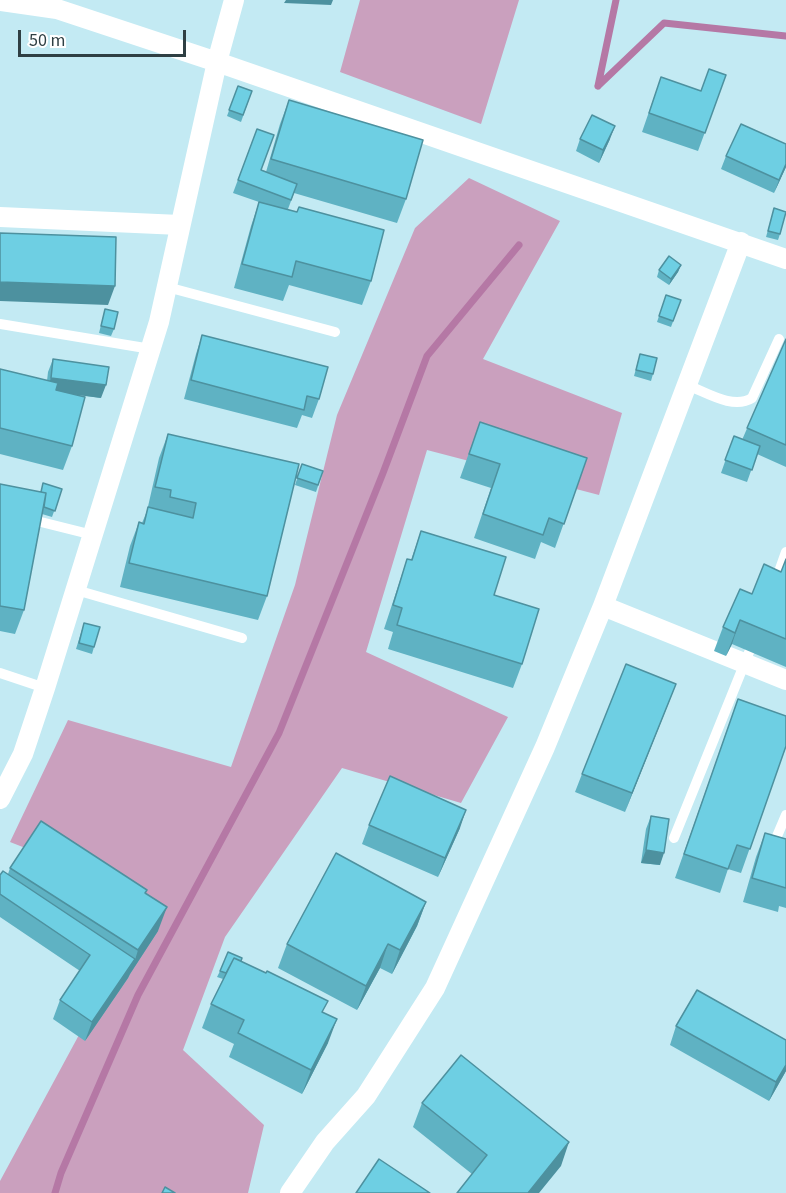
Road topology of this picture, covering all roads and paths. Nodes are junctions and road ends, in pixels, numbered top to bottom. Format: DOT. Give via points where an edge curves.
graph roads {
  1 [pos="234,0"];
  2 [pos="0,1"];
  3 [pos="217,62"];
  4 [pos="0,217"];
  5 [pos="180,225"];
  6 [pos="741,242"];
  7 [pos="786,260"];
  8 [pos="167,287"];
  9 [pos="0,324"];
  10 [pos="335,332"];
  11 [pos="779,339"];
  12 [pos="150,349"];
  13 [pos="687,385"];
  14 [pos="26,500"];
  15 [pos="93,535"];
  16 [pos="786,552"];
  17 [pos="76,590"];
  18 [pos="770,595"];
  19 [pos="603,606"];
  20 [pos="759,628"];
  21 [pos="242,638"];
  22 [pos="745,664"];
  23 [pos="0,673"];
  24 [pos="786,680"];
  25 [pos="45,688"];
  26 [pos="0,799"];
  27 [pos="786,815"];
  28 [pos="674,838"];
  29 [pos="770,853"];
  30 [pos="290,1193"];
  1 -- 3 [label="street"];
  2 -- 3 [label="street" via="57,9"];
  3 -- 5 [label="street"];
  3 -- 6 [label="street"];
  4 -- 5 [label="street"];
  5 -- 8 [label="street"];
  6 -- 7 [label="street"];
  6 -- 13 [label="street"];
  8 -- 10 [label="lane"];
  8 -- 12 [label="street"];
  9 -- 12 [label="lane"];
  11 -- 13 [label="lane" via="752,398 745,402 731,402"];
  12 -- 15 [label="street"];
  13 -- 19 [label="street"];
  14 -- 15 [label="lane" via="31,516 41,522"];
  15 -- 17 [label="street"];
  16 -- 18 [label="lane"];
  17 -- 21 [label="lane"];
  17 -- 25 [label="street"];
  19 -- 22 [label="street"];
  19 -- 30 [label="street" via="545,747 435,988 366,1096 325,1142"];
  20 -- 22 [label="lane"];
  22 -- 24 [label="street"];
  22 -- 28 [label="lane"];
  23 -- 25 [label="lane"];
  25 -- 26 [label="street" via="22,754"];
  27 -- 29 [label="lane"];
}
